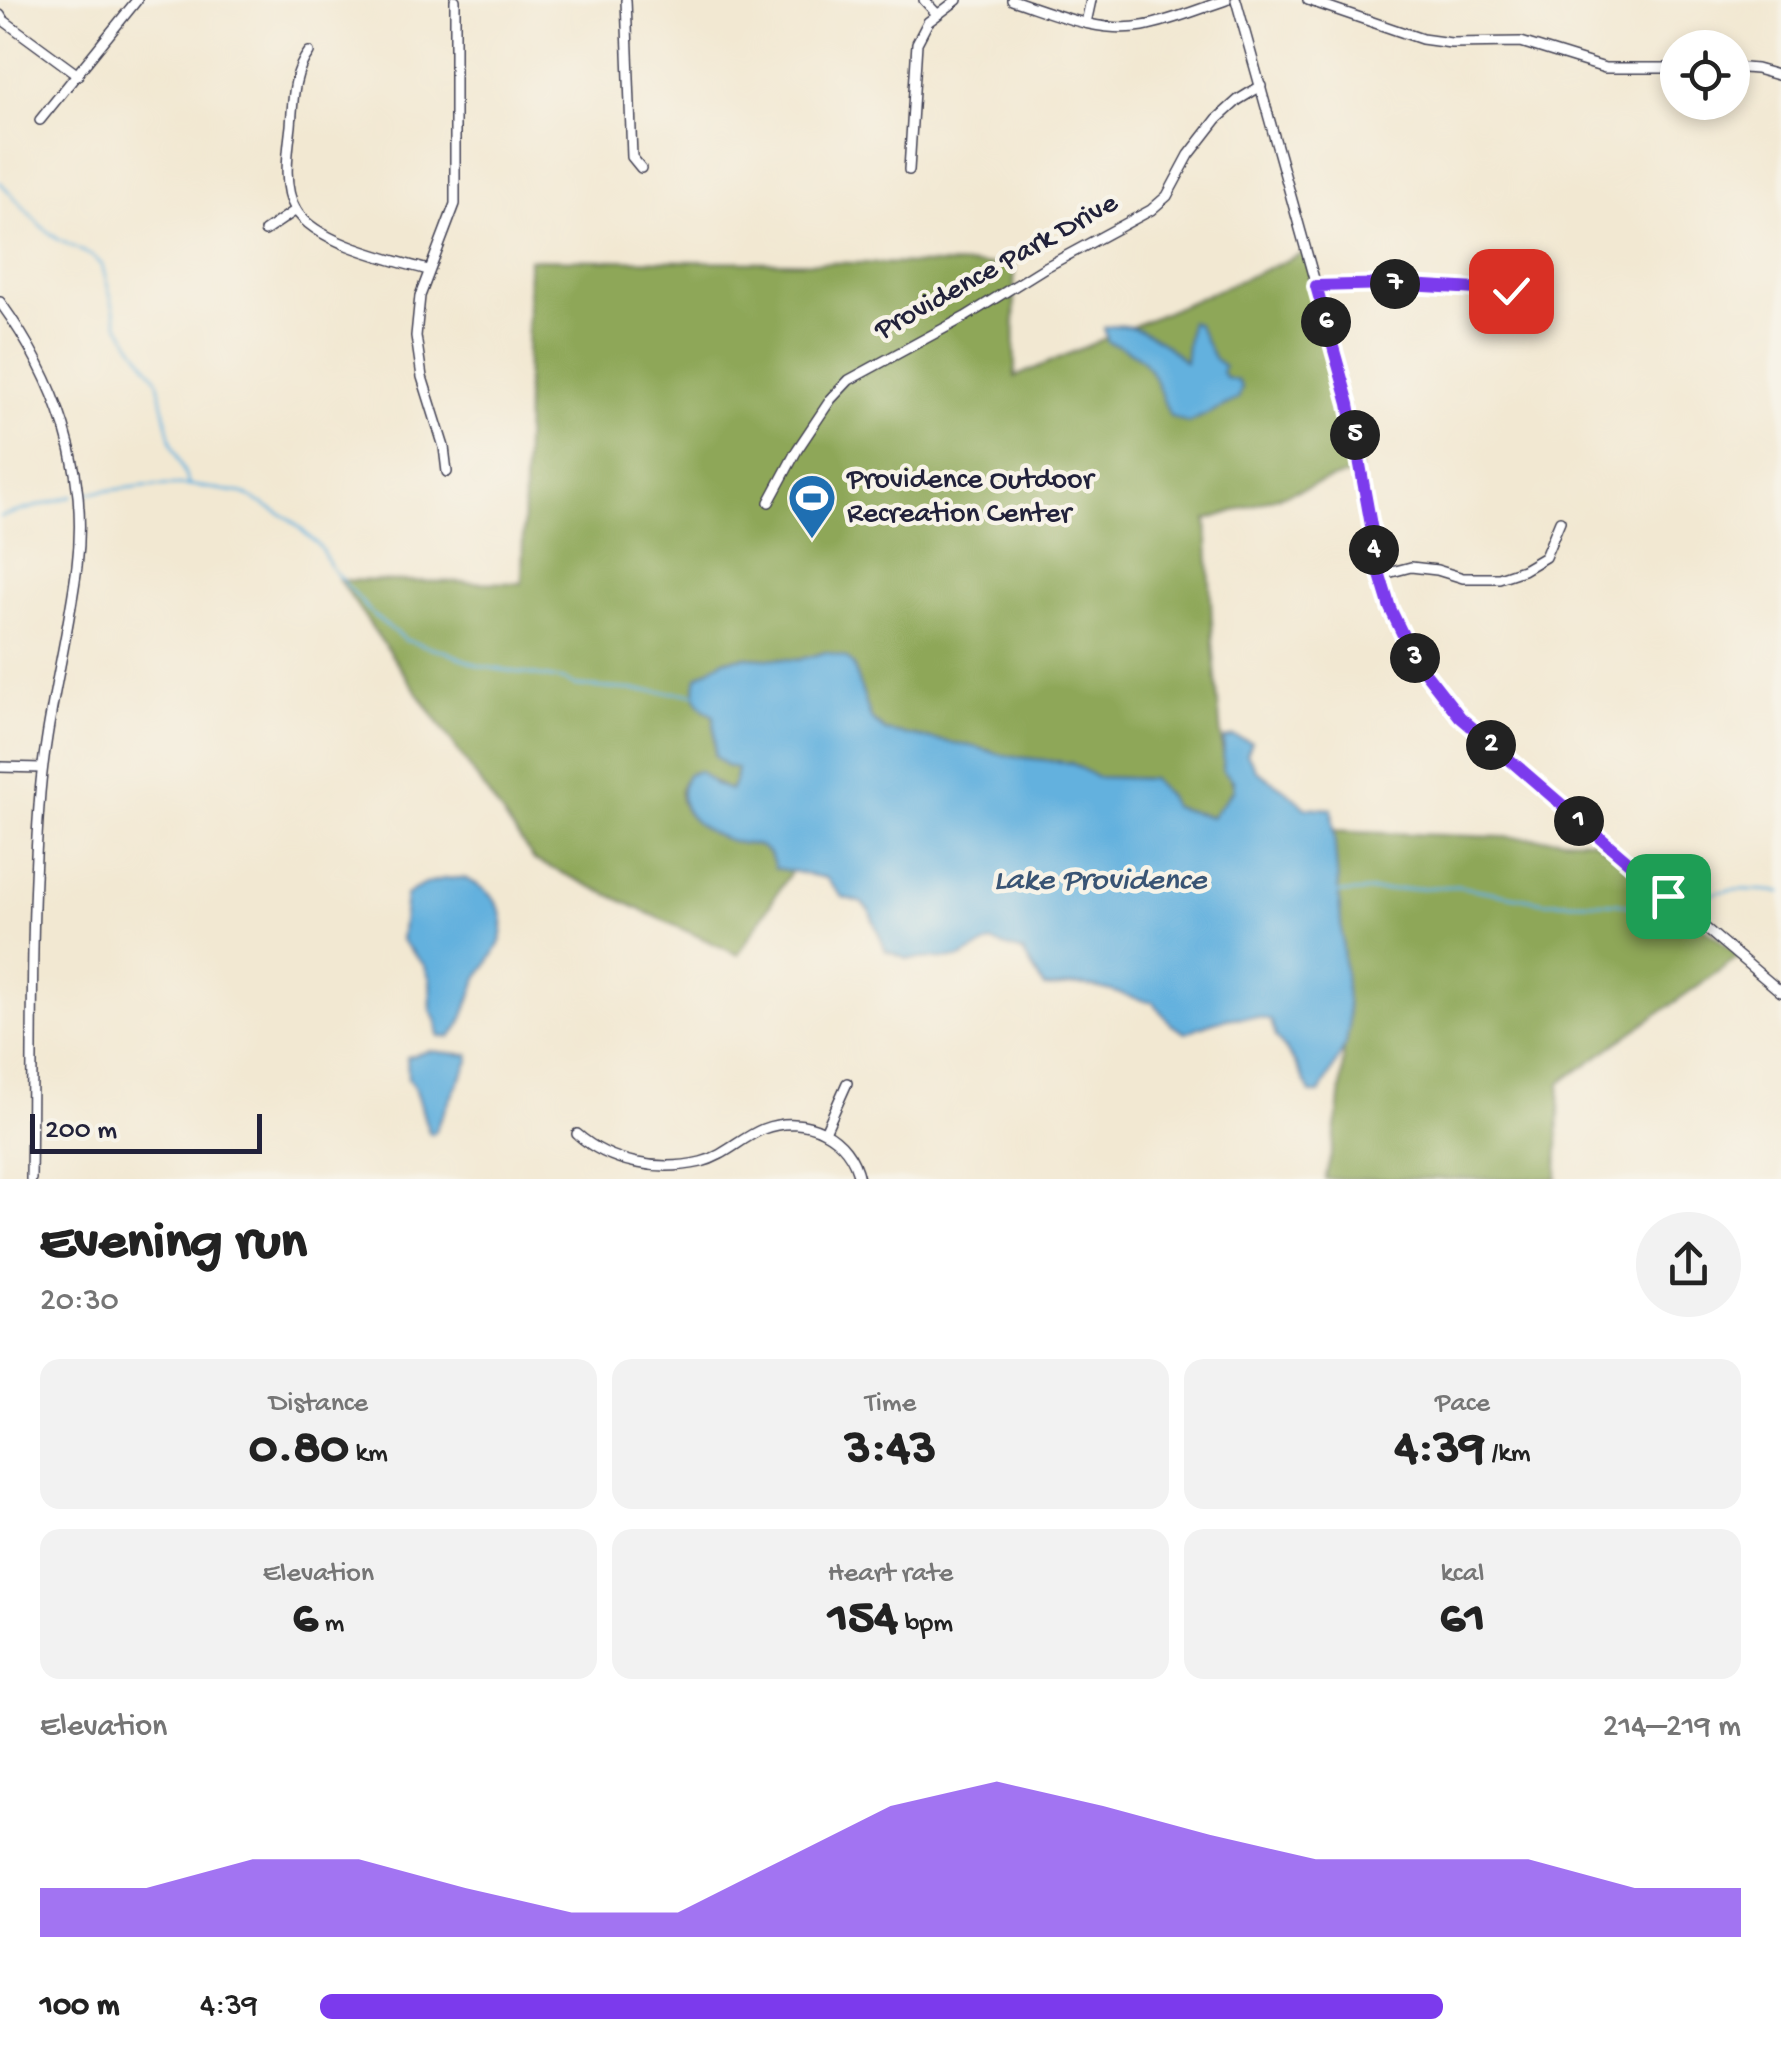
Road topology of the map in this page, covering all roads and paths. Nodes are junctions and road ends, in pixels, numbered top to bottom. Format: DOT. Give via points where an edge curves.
graph roads {
  1 [pos="137,0"];
  2 [pos="455,0"];
  3 [pos="626,0"];
  4 [pos="924,0"];
  5 [pos="957,0"];
  6 [pos="1012,0"];
  7 [pos="1092,0"];
  8 [pos="1226,0"];
  9 [pos="1237,0"];
  10 [pos="1308,0"];
  11 [pos="937,14"];
  12 [pos="0,15"];
  13 [pos="1086,23"];
  14 [pos="309,52"];
  15 [pos="1660,68"];
  16 [pos="1750,68"];
  17 [pos="78,75"];
  18 [pos="1781,76"];
  19 [pos="1260,86"];
  20 [pos="40,120"];
  21 [pos="640,168"];
  22 [pos="909,170"];
  23 [pos="296,210"];
  24 [pos="264,232"];
  25 [pos="428,270"];
  26 [pos="1316,286"];
  27 [pos="1519,298"];
  28 [pos="0,302"];
  29 [pos="447,472"];
  30 [pos="770,502"];
  31 [pos="1560,521"];
  32 [pos="1380,575"];
  33 [pos="0,768"];
  34 [pos="42,768"];
  35 [pos="1781,992"];
  36 [pos="847,1083"];
  37 [pos="826,1132"];
  38 [pos="577,1134"];
  39 [pos="31,1179"];
  40 [pos="859,1179"];
  1 -- 17 [label="street"];
  2 -- 25 [label="street" via="455,204"];
  3 -- 21 [label="street" via="632,157"];
  4 -- 11 [label="street"];
  5 -- 11 [label="street"];
  6 -- 13 [label="street"];
  7 -- 13 [label="street"];
  8 -- 13 [label="street" via="1142,26"];
  9 -- 19 [label="street"];
  10 -- 15 [label="street" via="1422,39 1521,42 1605,68"];
  11 -- 22 [label="street" via="915,55"];
  12 -- 17 [label="street"];
  14 -- 23 [label="street" via="295,84 287,161"];
  16 -- 18 [label="street"];
  17 -- 20 [label="street"];
  19 -- 26 [label="street"];
  19 -- 30 [label="street, Providence Park Drive" via="1217,119 1151,210 849,380 797,450"];
  23 -- 24 [label="street"];
  23 -- 25 [label="street" via="354,248"];
  25 -- 29 [label="street" via="416,336"];
  26 -- 27 [label="street" via="1504,288"];
  26 -- 32 [label="street" via="1349,404"];
  28 -- 34 [label="street" via="53,394 78,495 77,562"];
  31 -- 32 [label="street" via="1545,557 1499,578 1411,567"];
  32 -- 35 [label="street" via="1414,658 1460,717"];
  33 -- 34 [label="street"];
  34 -- 39 [label="street"];
  36 -- 37 [label="street"];
  37 -- 38 [label="street" via="774,1126 711,1159 673,1164 612,1158"];
  37 -- 40 [label="street" via="846,1149"];
}
